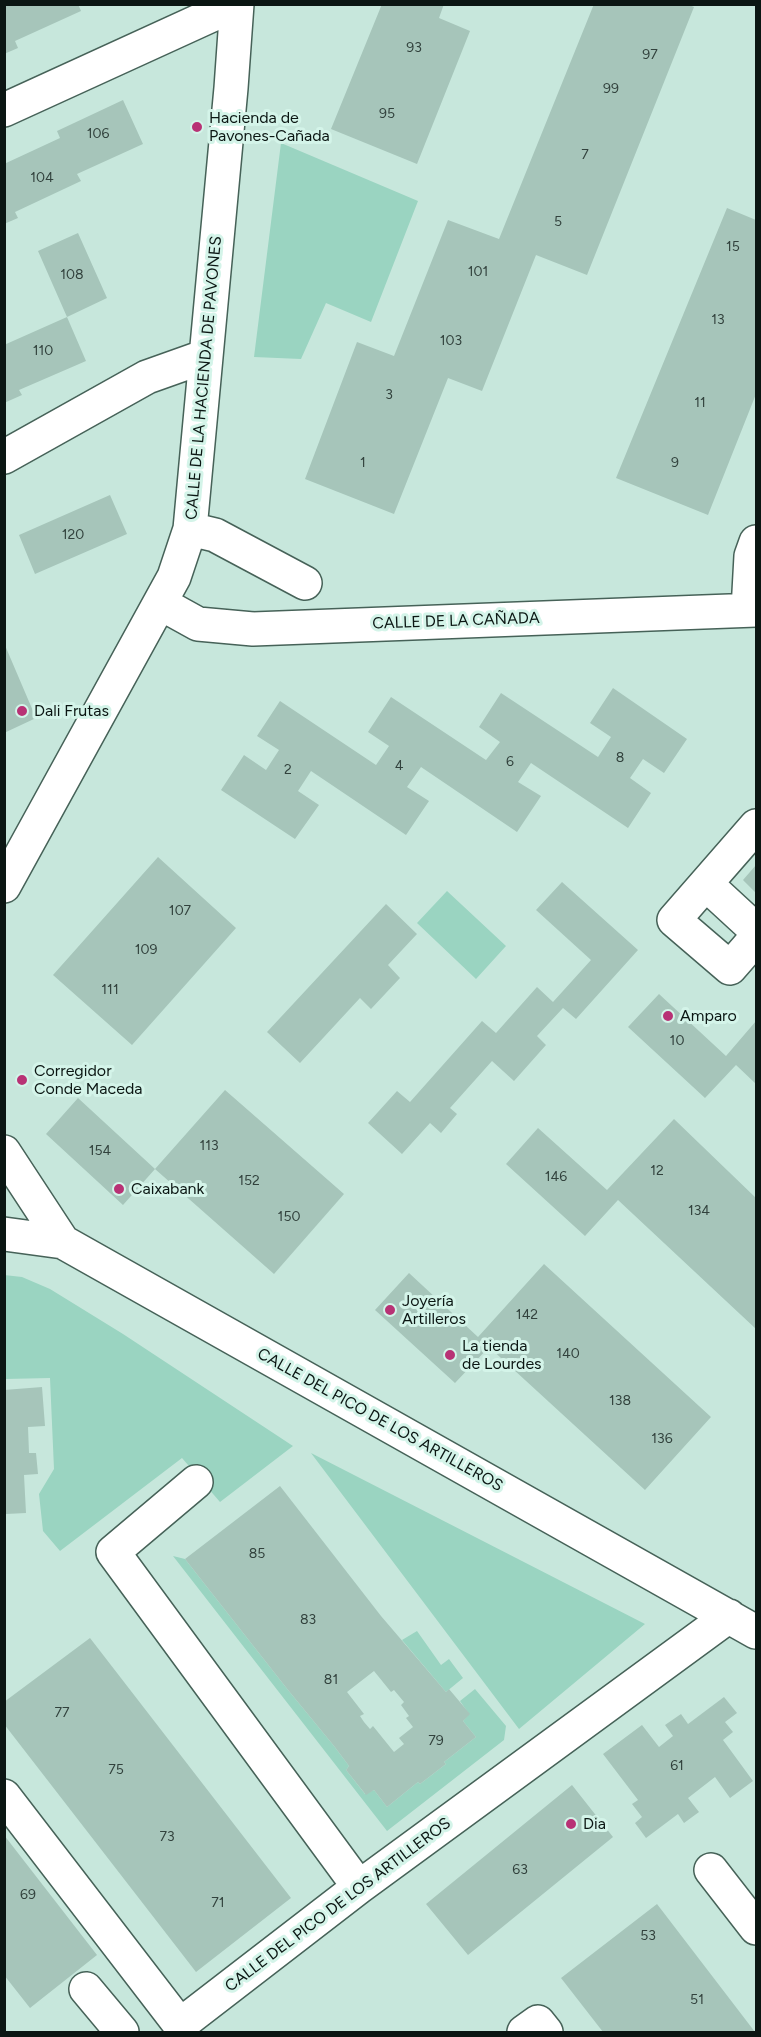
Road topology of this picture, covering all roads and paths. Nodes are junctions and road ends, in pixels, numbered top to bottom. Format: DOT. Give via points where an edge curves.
graph roads {
  1 [pos="236,4"];
  2 [pos="4,110"];
  3 [pos="206,356"];
  4 [pos="4,457"];
  5 [pos="190,529"];
  6 [pos="756,542"];
  7 [pos="305,583"];
  8 [pos="160,603"];
  9 [pos="752,610"];
  10 [pos="756,826"];
  11 [pos="9,867"];
  12 [pos="706,884"];
  13 [pos="756,930"];
  14 [pos="756,938"];
  15 [pos="4,1152"];
  16 [pos="4,1234"];
  17 [pos="63,1242"];
  18 [pos="196,1482"];
  19 [pos="729,1616"];
  20 [pos="756,1632"];
  21 [pos="4,1796"];
  22 [pos="711,1870"];
  23 [pos="359,1887"];
  24 [pos="756,1928"];
  25 [pos="86,1989"];
  26 [pos="174,2029"];
  27 [pos="122,2032"];
  28 [pos="524,2032"];
  29 [pos="546,2032"];
  1 -- 2 [label="street"];
  1 -- 3 [label="street, CALLE DE LA HACIENDA DE PAVONES"];
  3 -- 4 [label="street" via="147,377"];
  3 -- 5 [label="street, CALLE DE LA HACIENDA DE PAVONES"];
  5 -- 7 [label="street" via="215,535"];
  5 -- 8 [label="street, CALLE DE LA HACIENDA DE PAVONES" via="174,577"];
  6 -- 9 [label="street" via="751,556"];
  8 -- 9 [label="street, CALLE DE LA CAÑADA" via="198,624 253,629"];
  8 -- 11 [label="street, CALLE DE LA HACIENDA DE PAVONES"];
  10 -- 12 [label="street"];
  12 -- 13 [label="street"];
  12 -- 14 [label="street" via="674,920 730,968"];
  15 -- 17 [label="street, CALLE DEL PICO DE LOS ARTILLEROS"];
  16 -- 17 [label="street, CALLE DEL PICO DE LOS ARTILLEROS"];
  17 -- 19 [label="street, CALLE DEL PICO DE LOS ARTILLEROS"];
  18 -- 23 [label="street" via="113,1552"];
  19 -- 20 [label="street, CALLE DEL PICO DE LOS ARTILLEROS"];
  19 -- 23 [label="street, CALLE DEL PICO DE LOS ARTILLEROS"];
  21 -- 26 [label="street, CALLE DEL PICO DE LOS ARTILLEROS"];
  22 -- 24 [label="street"];
  23 -- 26 [label="street, CALLE DEL PICO DE LOS ARTILLEROS"];
  25 -- 27 [label="street"];
  28 -- 29 [label="street" via="538,2022"];
}
